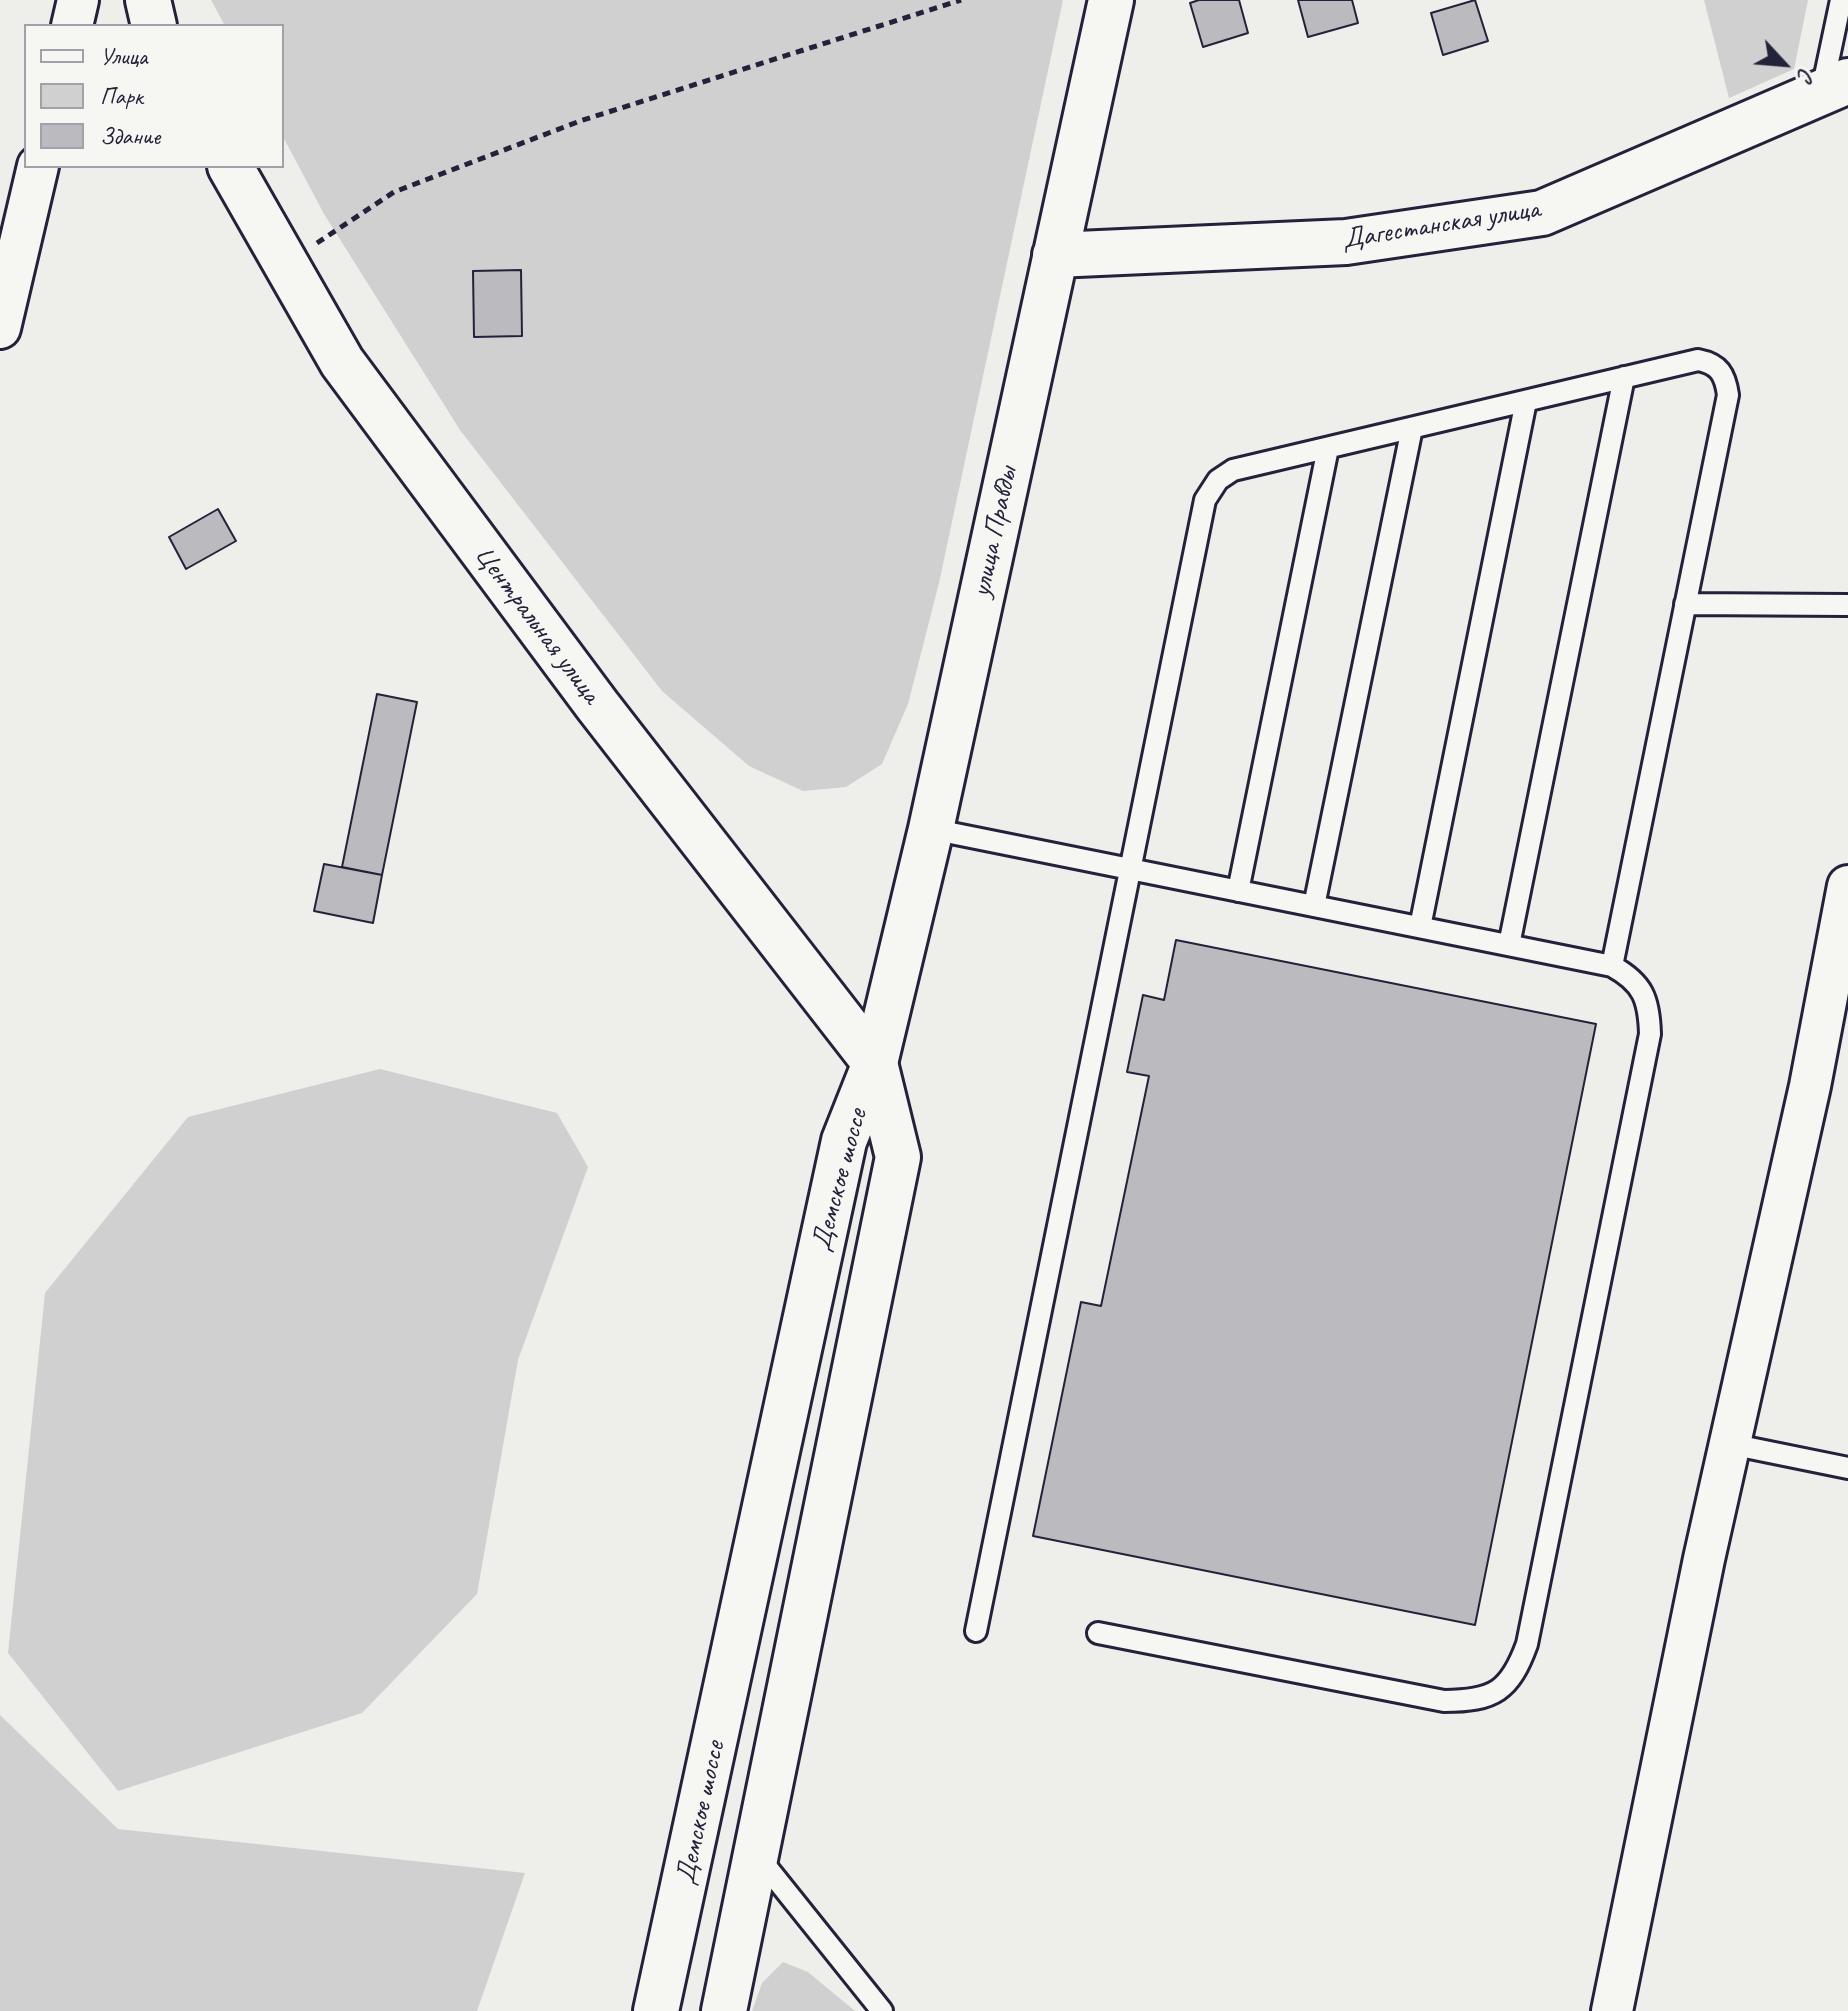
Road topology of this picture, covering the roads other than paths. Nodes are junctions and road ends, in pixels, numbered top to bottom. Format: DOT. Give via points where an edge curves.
graph roads {
  1 [pos="78,0"];
  2 [pos="148,0"];
  3 [pos="1111,0"];
  4 [pos="1841,0"];
  5 [pos="72,24"];
  6 [pos="154,24"];
  7 [pos="1835,85"];
  8 [pos="38,168"];
  9 [pos="231,168"];
  10 [pos="1055,255"];
  11 [pos="0,325"];
  12 [pos="1624,377"];
  13 [pos="1526,401"];
  14 [pos="1412,428"];
  15 [pos="1328,448"];
  16 [pos="1685,604"];
  17 [pos="1848,605"];
  18 [pos="931,829"];
  19 [pos="1130,869"];
  20 [pos="1848,886"];
  21 [pos="1238,891"];
  22 [pos="1314,906"];
  23 [pos="1420,927"];
  24 [pos="1509,945"];
  25 [pos="1612,966"];
  26 [pos="875,1063"];
  27 [pos="1730,1444"];
  28 [pos="1848,1468"];
  29 [pos="976,1631"];
  30 [pos="1098,1633"];
  31 [pos="757,1854"];
  32 [pos="656,2011"];
  33 [pos="724,2011"];
  34 [pos="882,2011"];
  35 [pos="1612,2011"];
  1 -- 5 [label="street"];
  2 -- 6 [label="main road"];
  3 -- 10 [label="main road, улица Правды"];
  4 -- 7 [label="lane"];
  7 -- 10 [label="main road, Дагестанская улица" via="1542,213 1346,242"];
  8 -- 11 [label="street"];
  9 -- 26 [label="main road, Центральная улица" via="342,362 597,705"];
  10 -- 18 [label="main road, улица Правды"];
  12 -- 13 [label="lane"];
  12 -- 16 [label="lane" via="1698,360 1710,363 1726,379 1728,395"];
  12 -- 24 [label="lane"];
  13 -- 14 [label="lane"];
  13 -- 23 [label="lane"];
  14 -- 15 [label="lane"];
  14 -- 22 [label="lane"];
  15 -- 19 [label="lane" via="1233,470 1218,480 1205,500"];
  15 -- 21 [label="lane"];
  16 -- 17 [label="lane"];
  16 -- 25 [label="lane"];
  18 -- 19 [label="lane"];
  18 -- 26 [label="main road, улица Правды"];
  19 -- 21 [label="lane"];
  19 -- 29 [label="lane"];
  20 -- 27 [label="street" via="1810,1086"];
  21 -- 22 [label="lane"];
  22 -- 23 [label="lane"];
  23 -- 24 [label="lane"];
  24 -- 25 [label="lane"];
  25 -- 30 [label="lane" via="1644,991 1650,1034 1527,1644 1516,1672 1497,1692 1477,1701 1444,1701"];
  26 -- 31 [label="main road, Демское шоссе" via="898,1157"];
  26 -- 32 [label="main road, Демское шоссе" via="844,1141"];
  27 -- 28 [label="lane"];
  27 -- 35 [label="street"];
  31 -- 33 [label="main road, Демское шоссе"];
  31 -- 34 [label="lane"];
}
